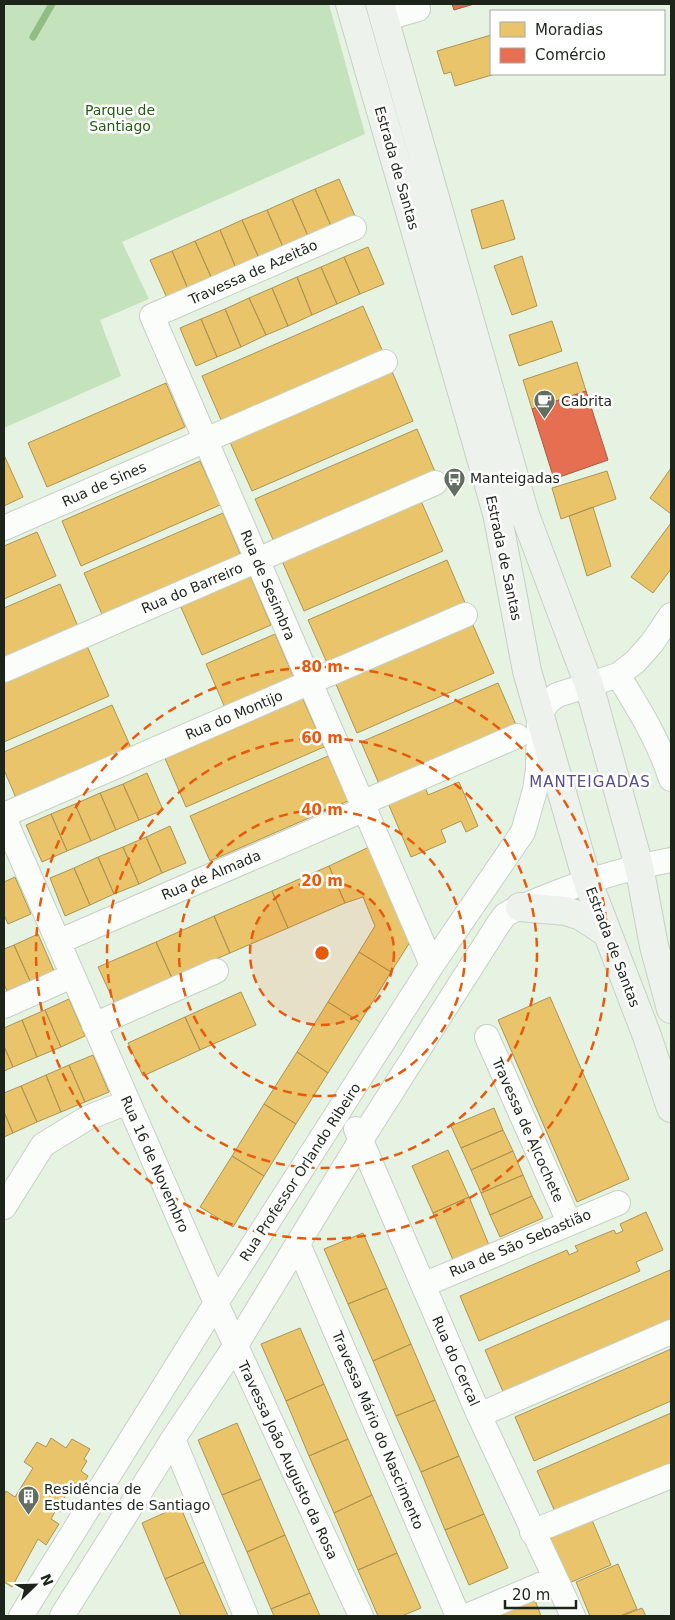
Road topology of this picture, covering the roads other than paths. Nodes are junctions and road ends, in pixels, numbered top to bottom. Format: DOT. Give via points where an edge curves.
graph roads {
  1 [pos="350,4"];
  2 [pos="417,4"];
  3 [pos="382,11"];
  4 [pos="354,228"];
  5 [pos="152,316"];
  6 [pos="385,362"];
  7 [pos="205,439"];
  8 [pos="435,483"];
  9 [pos="4,528"];
  10 [pos="258,560"];
  11 [pos="465,615"];
  12 [pos="671,615"];
  13 [pos="4,670"];
  14 [pos="618,676"];
  15 [pos="310,682"];
  16 [pos="589,685"];
  17 [pos="539,716"];
  18 [pos="517,736"];
  19 [pos="671,779"];
  20 [pos="364,806"];
  21 [pos="4,816"];
  22 [pos="12,857"];
  23 [pos="671,860"];
  24 [pos="639,866"];
  25 [pos="587,880"];
  26 [pos="520,907"];
  27 [pos="607,933"];
  28 [pos="58,942"];
  29 [pos="432,965"];
  30 [pos="216,971"];
  31 [pos="72,976"];
  32 [pos="4,1006"];
  33 [pos="671,1009"];
  34 [pos="94,1025"];
  35 [pos="487,1037"];
  36 [pos="128,1102"];
  37 [pos="344,1103"];
  38 [pos="671,1108"];
  39 [pos="361,1140"];
  40 [pos="618,1202"];
  41 [pos="4,1207"];
  42 [pos="569,1222"];
  43 [pos="298,1244"];
  44 [pos="423,1285"];
  45 [pos="216,1303"];
  46 [pos="671,1332"];
  47 [pos="236,1345"];
  48 [pos="479,1414"];
  49 [pos="173,1439"];
  50 [pos="671,1476"];
  51 [pos="532,1532"];
  52 [pos="554,1578"];
  53 [pos="21,1616"];
  54 [pos="62,1616"];
  55 [pos="246,1616"];
  56 [pos="361,1616"];
  57 [pos="458,1616"];
  58 [pos="467,1616"];
  59 [pos="573,1616"];
  1 -- 17 [label="main road, Estrada de Santas" via="497,513 520,638"];
  2 -- 3 [label="street" via="418,9"];
  3 -- 16 [label="main road, Estrada de Santas" via="525,516"];
  4 -- 5 [label="street, Travessa de Azeitão"];
  5 -- 7 [label="street, Rua de Sesimbra"];
  6 -- 7 [label="street, Rua de Sines"];
  7 -- 9 [label="street, Rua de Sines"];
  7 -- 10 [label="street, Rua de Sesimbra"];
  8 -- 10 [label="street, Rua do Barreiro"];
  10 -- 13 [label="street, Rua do Barreiro"];
  10 -- 15 [label="street, Rua de Sesimbra"];
  11 -- 15 [label="street, Rua do Montijo"];
  12 -- 14 [label="street" via="652,644"];
  14 -- 16 [label="street"];
  14 -- 19 [label="street" via="648,723"];
  15 -- 20 [label="street, Rua de Sesimbra"];
  15 -- 21 [label="street, Rua do Montijo"];
  16 -- 17 [label="street" via="557,695"];
  16 -- 24 [label="main road, Estrada de Santas"];
  17 -- 25 [label="main road, Estrada de Santas"];
  17 -- 29 [label="street, Rua Professor Orlando Ribeiro" via="538,769 523,832"];
  18 -- 20 [label="street, Rua de Almada"];
  20 -- 28 [label="street, Rua de Almada"];
  20 -- 29 [label="street, Rua de Sesimbra"];
  21 -- 22 [label="street, Rua 16 de Novembro"];
  22 -- 28 [label="street, Rua 16 de Novembro"];
  23 -- 24 [label="street"];
  24 -- 25 [label="street"];
  24 -- 33 [label="main road, Estrada de Santas" via="654,946"];
  25 -- 26 [label="street"];
  25 -- 27 [label="main road, Estrada de Santas"];
  26 -- 27 [label="main road" via="566,911 581,916"];
  26 -- 39 [label="street" via="498,923"];
  27 -- 38 [label="main road, Estrada de Santas"];
  28 -- 31 [label="street, Rua 16 de Novembro"];
  29 -- 37 [label="street, Rua Professor Orlando Ribeiro"];
  30 -- 34 [label="street"];
  31 -- 32 [label="street"];
  31 -- 34 [label="street, Rua 16 de Novembro"];
  34 -- 36 [label="street, Rua 16 de Novembro"];
  35 -- 42 [label="street, Travessa de Alcochete"];
  36 -- 41 [label="street" via="87,1118 43,1145"];
  36 -- 45 [label="street, Rua 16 de Novembro"];
  37 -- 39 [label="street, Rua do Cercal"];
  37 -- 45 [label="street, Rua Professor Orlando Ribeiro"];
  39 -- 43 [label="street"];
  39 -- 44 [label="street, Rua do Cercal"];
  40 -- 42 [label="street, Rua de São Sebastião"];
  42 -- 44 [label="street, Rua de São Sebastião"];
  43 -- 47 [label="street"];
  43 -- 57 [label="street, Travessa Mário do Nascimento"];
  44 -- 48 [label="street, Rua do Cercal"];
  45 -- 47 [label="street, Travessa João Augusto da Rosa"];
  45 -- 53 [label="street, Rua Professor Orlando Ribeiro"];
  46 -- 48 [label="street"];
  47 -- 49 [label="street"];
  47 -- 56 [label="street, Travessa João Augusto da Rosa"];
  48 -- 51 [label="street, Rua do Cercal"];
  49 -- 54 [label="street"];
  49 -- 55 [label="street"];
  50 -- 51 [label="street"];
  51 -- 52 [label="street, Rua do Cercal"];
  52 -- 58 [label="street"];
  52 -- 59 [label="street, Rua do Cercal"];
}
